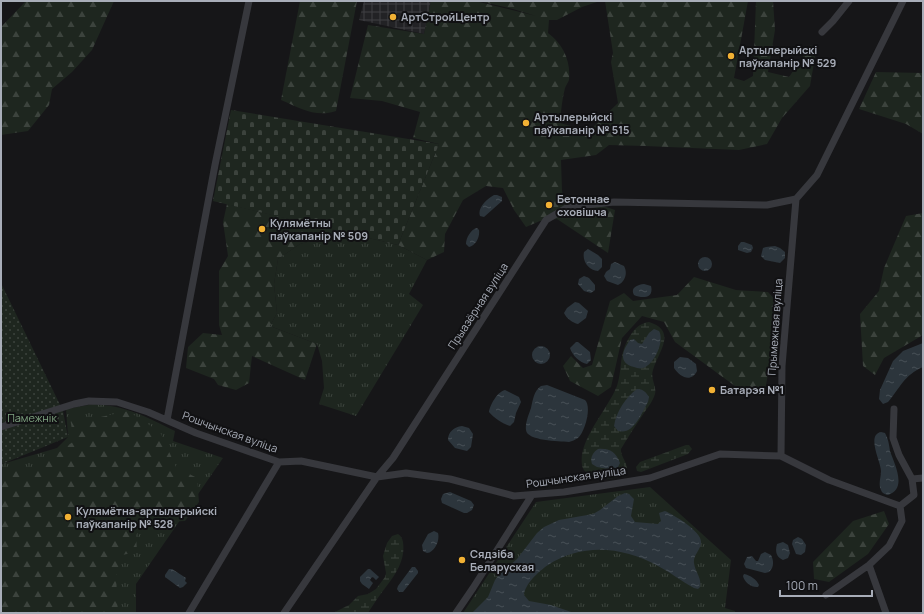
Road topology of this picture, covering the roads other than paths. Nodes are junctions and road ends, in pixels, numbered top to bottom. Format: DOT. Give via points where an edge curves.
graph roads {
  1 [pos="249,1"];
  2 [pos="849,1"];
  3 [pos="903,1"];
  4 [pos="822,32"];
  5 [pos="796,199"];
  6 [pos="894,409"];
  7 [pos="167,420"];
  8 [pos="1,427"];
  9 [pos="781,456"];
  10 [pos="279,462"];
  11 [pos="377,477"];
  12 [pos="912,478"];
  13 [pos="923,478"];
  14 [pos="532,494"];
  15 [pos="900,506"];
  16 [pos="869,565"];
  17 [pos="826,595"];
  18 [pos="188,613"];
  19 [pos="284,613"];
  20 [pos="456,613"];
  21 [pos="886,613"];
  1 -- 7 [label="street"];
  2 -- 4 [label="street"];
  3 -- 5 [label="street" via="817,175"];
  5 -- 9 [label="street, Прымежная вуліца" via="782,366"];
  5 -- 11 [label="street, Прыазёрная вуліца" via="768,205 614,202 568,208 546,220 393,458"];
  6 -- 12 [label="street" via="893,438"];
  7 -- 8 [label="street, Рошчынская вуліца" via="116,402 90,401"];
  7 -- 10 [label="street, Рошчынская вуліца"];
  9 -- 14 [label="street, Рошчынская вуліца" via="720,454 650,478 564,492"];
  9 -- 15 [label="street" via="829,480"];
  10 -- 11 [label="street, Рошчынская вуліца" via="301,461"];
  10 -- 18 [label="street"];
  11 -- 14 [label="street, Рошчынская вуліца" via="406,473 450,479 514,496"];
  11 -- 19 [label="street, Прыазёрная вуліца"];
  12 -- 13 [label="street"];
  12 -- 15 [label="street" via="914,495"];
  14 -- 20 [label="street"];
  15 -- 16 [label="street" via="902,521 889,546"];
  16 -- 17 [label="street"];
  16 -- 21 [label="street"];
}
